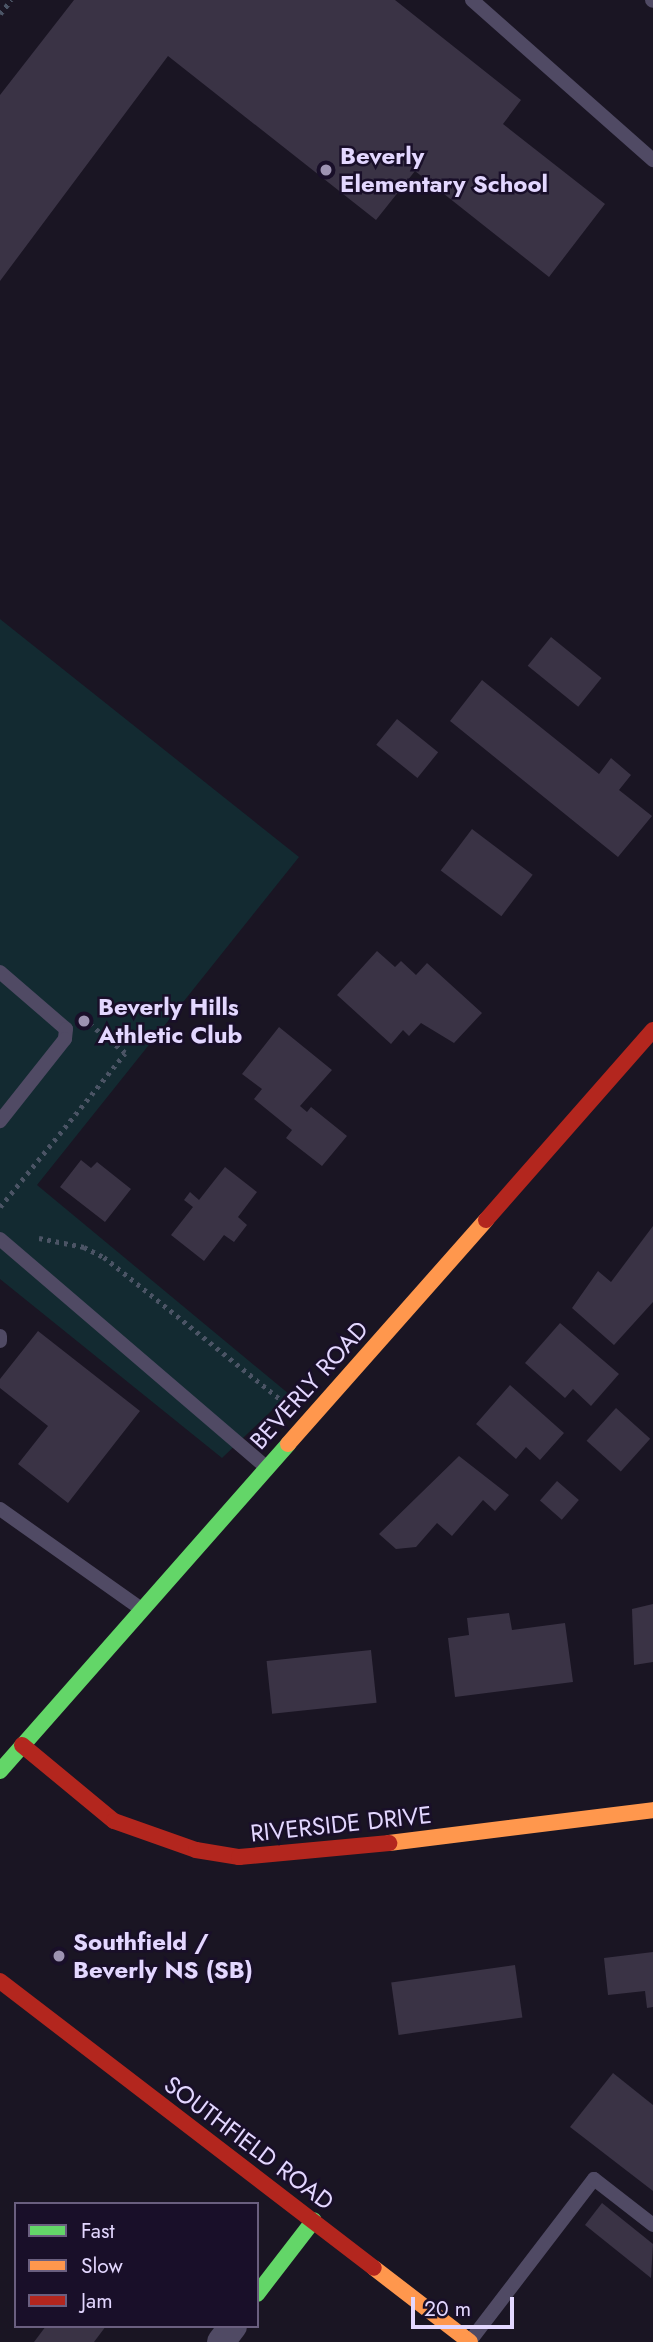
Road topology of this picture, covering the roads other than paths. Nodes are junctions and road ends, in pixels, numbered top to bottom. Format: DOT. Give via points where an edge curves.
graph roads {
  1 [pos="472,0"];
  2 [pos="653,160"];
  3 [pos="0,972"];
  4 [pos="653,1030"];
  5 [pos="0,1121"];
  6 [pos="0,1238"];
  7 [pos="267,1466"];
  8 [pos="0,1509"];
  9 [pos="141,1608"];
  10 [pos="22,1745"];
  11 [pos="0,1770"];
  12 [pos="653,1810"];
  13 [pos="0,1981"];
  14 [pos="314,2220"];
  15 [pos="653,2225"];
  16 [pos="259,2291"];
  17 [pos="470,2342"];
  1 -- 2 [label="lane"];
  3 -- 5 [label="lane" via="66,1029 65,1039"];
  4 -- 7 [label="street, BEVERLY ROAD"];
  6 -- 7 [label="lane"];
  7 -- 9 [label="street, BEVERLY ROAD"];
  8 -- 9 [label="lane"];
  9 -- 10 [label="street, BEVERLY ROAD"];
  10 -- 11 [label="street, BEVERLY ROAD"];
  10 -- 12 [label="street, RIVERSIDE DRIVE" via="114,1821 196,1850 239,1857 309,1853"];
  13 -- 14 [label="street, SOUTHFIELD ROAD"];
  14 -- 16 [label="street"];
  14 -- 17 [label="street, SOUTHFIELD ROAD"];
  15 -- 17 [label="lane" via="594,2179"];
}
